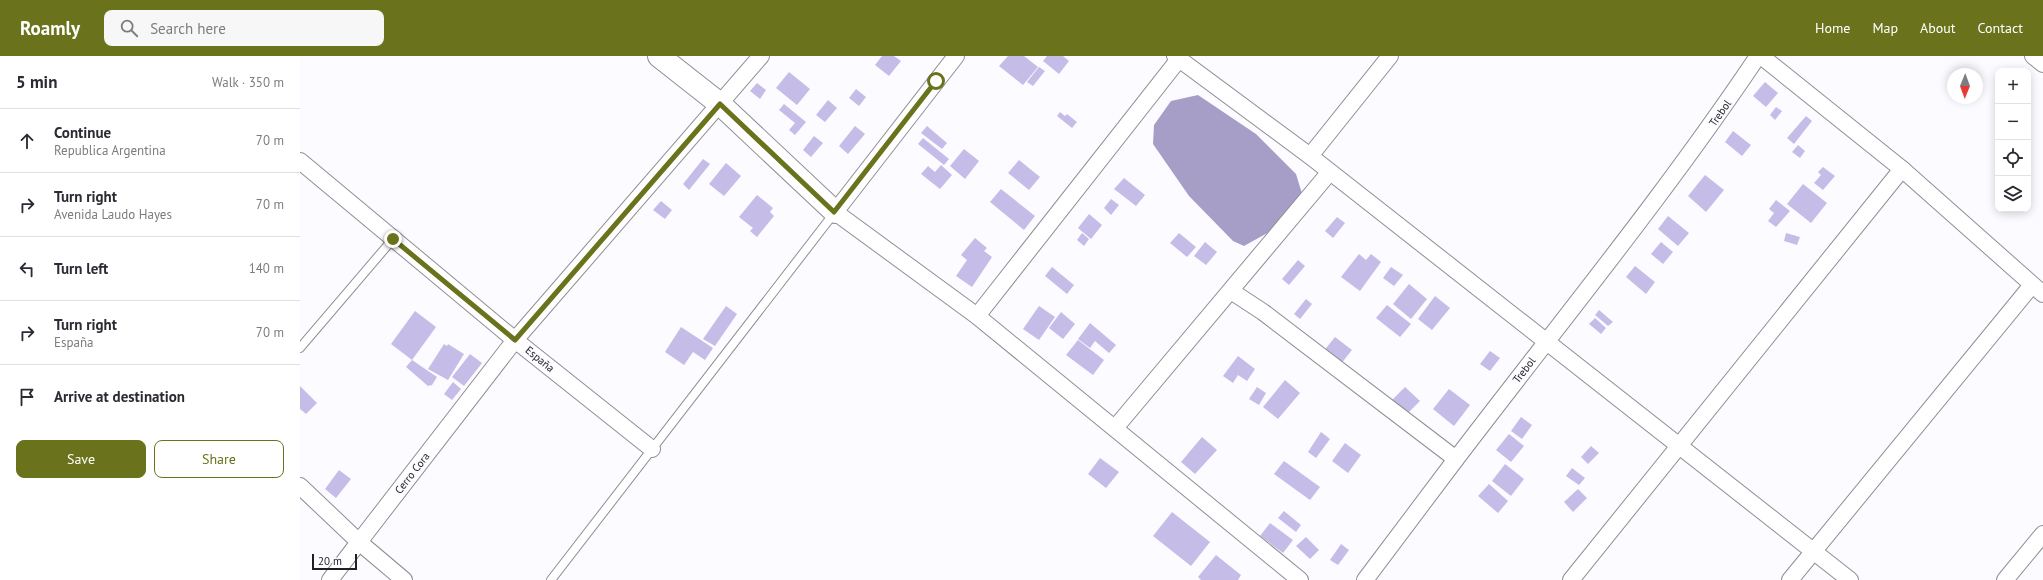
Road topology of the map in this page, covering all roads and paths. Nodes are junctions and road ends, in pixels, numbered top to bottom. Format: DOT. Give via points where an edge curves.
graph roads {
  1 [pos="659,56"];
  2 [pos="761,56"];
  3 [pos="956,56"];
  4 [pos="1390,56"];
  5 [pos="1760,56"];
  6 [pos="2033,56"];
  7 [pos="1177,57"];
  8 [pos="2043,64"];
  9 [pos="720,104"];
  10 [pos="1310,156"];
  11 [pos="300,161"];
  12 [pos="1902,170"];
  13 [pos="1329,173"];
  14 [pos="834,212"];
  15 [pos="393,239"];
  16 [pos="2038,289"];
  17 [pos="1231,291"];
  18 [pos="977,316"];
  19 [pos="515,340"];
  20 [pos="1546,340"];
  21 [pos="300,348"];
  22 [pos="1115,428"];
  23 [pos="1678,446"];
  24 [pos="652,449"];
  25 [pos="1456,459"];
  26 [pos="300,486"];
  27 [pos="2043,534"];
  28 [pos="359,542"];
  29 [pos="1814,550"];
  30 [pos="330,580"];
  31 [pos="404,580"];
  32 [pos="551,580"];
  33 [pos="1300,580"];
  34 [pos="1365,580"];
  35 [pos="1571,580"];
  36 [pos="1790,580"];
  37 [pos="1850,580"];
  38 [pos="2005,580"];
  1 -- 9 [label="street"];
  2 -- 9 [label="street, Cerro Cora"];
  3 -- 14 [label="street"];
  4 -- 10 [label="street"];
  5 -- 12 [label="street"];
  5 -- 20 [label="street, Trebol" via="1619,250"];
  6 -- 8 [label="street"];
  7 -- 10 [label="street"];
  7 -- 18 [label="street"];
  9 -- 14 [label="street"];
  9 -- 19 [label="street, Cerro Cora"];
  10 -- 13 [label="street"];
  11 -- 15 [label="street, España"];
  12 -- 16 [label="street"];
  12 -- 23 [label="street"];
  13 -- 17 [label="street"];
  13 -- 20 [label="street"];
  14 -- 18 [label="street"];
  14 -- 24 [label="lane"];
  15 -- 19 [label="street, España"];
  15 -- 21 [label="lane"];
  16 -- 29 [label="street"];
  17 -- 22 [label="street"];
  17 -- 25 [label="street" via="1263,312"];
  18 -- 22 [label="street"];
  19 -- 24 [label="street, España"];
  19 -- 28 [label="street, Cerro Cora"];
  20 -- 23 [label="street"];
  20 -- 25 [label="street, Trebol"];
  22 -- 33 [label="street"];
  23 -- 29 [label="street"];
  23 -- 35 [label="street"];
  24 -- 32 [label="lane"];
  25 -- 34 [label="street, Trebol"];
  26 -- 28 [label="street"];
  27 -- 38 [label="street"];
  28 -- 30 [label="street, Cerro Cora"];
  28 -- 31 [label="street"];
  29 -- 36 [label="street"];
  29 -- 37 [label="street"];
}
